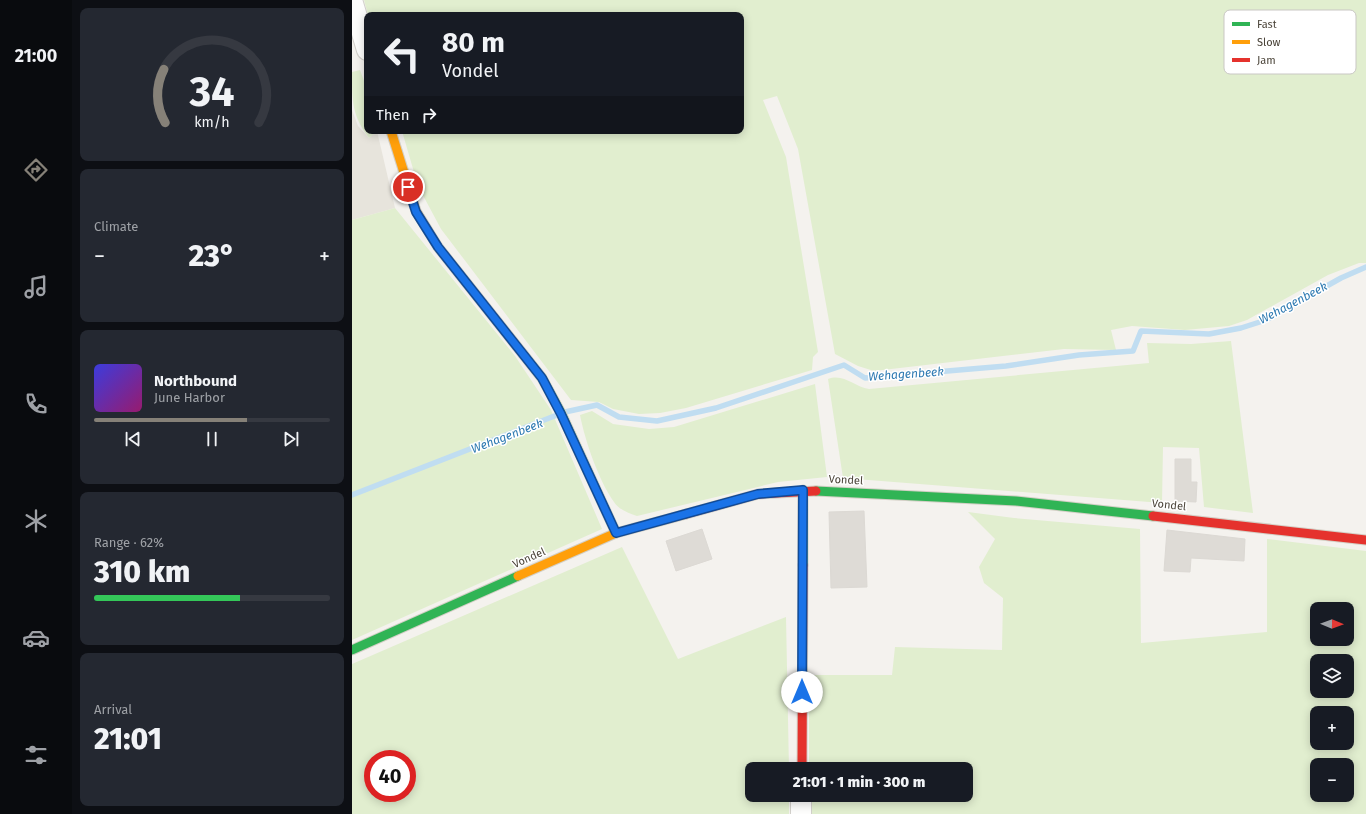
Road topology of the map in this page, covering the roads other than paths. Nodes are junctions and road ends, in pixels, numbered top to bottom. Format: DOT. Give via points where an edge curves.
graph roads {
  1 [pos="352,0"];
  2 [pos="364,40"];
  3 [pos="392,134"];
  4 [pos="803,490"];
  5 [pos="616,533"];
  6 [pos="1366,540"];
  7 [pos="352,650"];
  8 [pos="802,762"];
  9 [pos="802,802"];
  10 [pos="801,814"];
  1 -- 2 [label="street"];
  3 -- 5 [label="street" via="416,212 438,247 542,378"];
  4 -- 5 [label="street, Vondel" via="758,494"];
  4 -- 6 [label="street, Vondel" via="1016,501"];
  4 -- 8 [label="street"];
  5 -- 7 [label="street, Vondel"];
  9 -- 10 [label="street"];
}
